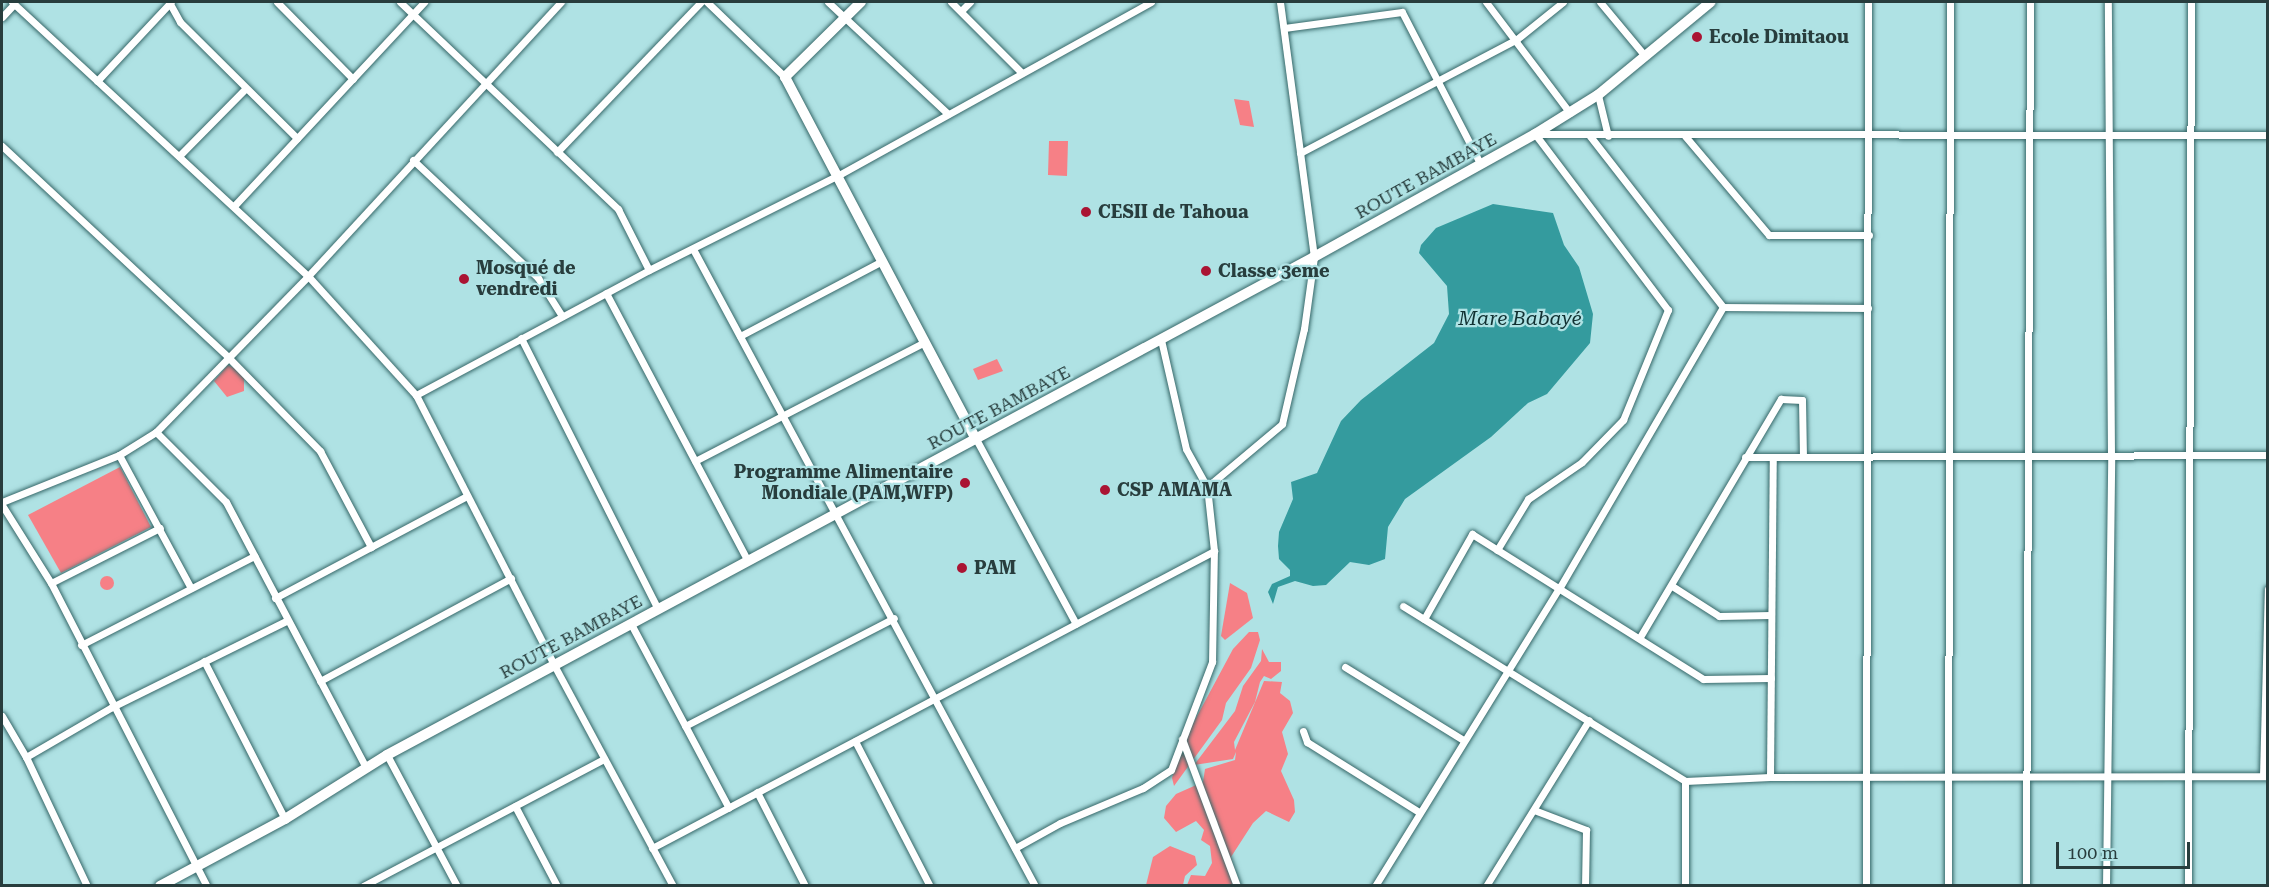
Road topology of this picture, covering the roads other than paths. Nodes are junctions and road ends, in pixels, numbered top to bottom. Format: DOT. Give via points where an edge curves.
graph roads {
  1 [pos="170,2"];
  2 [pos="277,2"];
  3 [pos="400,2"];
  4 [pos="424,2"];
  5 [pos="561,2"];
  6 [pos="701,2"];
  7 [pos="707,2"];
  8 [pos="828,2"];
  9 [pos="861,2"];
  10 [pos="951,2"];
  11 [pos="970,2"];
  12 [pos="1151,2"];
  13 [pos="1280,2"];
  14 [pos="1486,2"];
  15 [pos="1563,2"];
  16 [pos="1600,2"];
  17 [pos="1711,2"];
  18 [pos="1868,2"];
  19 [pos="1950,2"];
  20 [pos="2030,2"];
  21 [pos="2109,2"];
  22 [pos="2191,2"];
  23 [pos="13,3"];
  24 [pos="961,11"];
  25 [pos="413,14"];
  26 [pos="2,17"];
  27 [pos="845,18"];
  28 [pos="1284,28"];
  29 [pos="1517,39"];
  30 [pos="1645,56"];
  31 [pos="1022,73"];
  32 [pos="785,77"];
  33 [pos="353,78"];
  34 [pos="1437,80"];
  35 [pos="97,81"];
  36 [pos="484,83"];
  37 [pos="245,89"];
  38 [pos="1598,95"];
  39 [pos="1570,113"];
  40 [pos="948,114"];
  41 [pos="1535,134"];
  42 [pos="2028,135"];
  43 [pos="2107,135"];
  44 [pos="2192,135"];
  45 [pos="2268,135"];
  46 [pos="1590,136"];
  47 [pos="1608,136"];
  48 [pos="1685,136"];
  49 [pos="1868,136"];
  50 [pos="1949,136"];
  51 [pos="297,138"];
  52 [pos="2,146"];
  53 [pos="557,152"];
  54 [pos="1300,153"];
  55 [pos="179,156"];
  56 [pos="413,160"];
  57 [pos="1480,163"];
  58 [pos="837,176"];
  59 [pos="234,206"];
  60 [pos="1869,235"];
  61 [pos="693,249"];
  62 [pos="1314,257"];
  63 [pos="882,261"];
  64 [pos="649,270"];
  65 [pos="308,276"];
  66 [pos="606,293"];
  67 [pos="1723,307"];
  68 [pos="1868,308"];
  69 [pos="562,316"];
  70 [pos="740,336"];
  71 [pos="521,338"];
  72 [pos="1161,340"];
  73 [pos="925,342"];
  74 [pos="228,357"];
  75 [pos="416,395"];
  76 [pos="784,415"];
  77 [pos="156,432"];
  78 [pos="976,439"];
  79 [pos="118,455"];
  80 [pos="2030,455"];
  81 [pos="2111,455"];
  82 [pos="2190,455"];
  83 [pos="2268,455"];
  84 [pos="1949,456"];
  85 [pos="1745,457"];
  86 [pos="1773,457"];
  87 [pos="1803,457"];
  88 [pos="1870,459"];
  89 [pos="695,461"];
  90 [pos="1207,487"];
  91 [pos="467,496"];
  92 [pos="2,503"];
  93 [pos="838,513"];
  94 [pos="160,528"];
  95 [pos="371,547"];
  96 [pos="1497,550"];
  97 [pos="1214,551"];
  98 [pos="254,556"];
  99 [pos="748,561"];
  100 [pos="511,578"];
  101 [pos="51,583"];
  102 [pos="1672,586"];
  103 [pos="1560,587"];
  104 [pos="191,588"];
  105 [pos="2268,590"];
  106 [pos="275,598"];
  107 [pos="1403,606"];
  108 [pos="658,609"];
  109 [pos="1772,615"];
  110 [pos="894,618"];
  111 [pos="1424,619"];
  112 [pos="286,621"];
  113 [pos="631,624"];
  114 [pos="1077,624"];
  115 [pos="1640,637"];
  116 [pos="81,645"];
  117 [pos="204,661"];
  118 [pos="554,666"];
  119 [pos="1345,667"];
  120 [pos="1508,670"];
  121 [pos="1771,678"];
  122 [pos="320,681"];
  123 [pos="936,698"];
  124 [pos="112,707"];
  125 [pos="2,716"];
  126 [pos="1589,720"];
  127 [pos="685,726"];
  128 [pos="1303,731"];
  129 [pos="1182,739"];
  130 [pos="1462,740"];
  131 [pos="855,741"];
  132 [pos="387,755"];
  133 [pos="26,757"];
  134 [pos="604,759"];
  135 [pos="366,768"];
  136 [pos="2027,776"];
  137 [pos="2187,776"];
  138 [pos="2265,776"];
  139 [pos="1770,777"];
  140 [pos="1866,777"];
  141 [pos="1949,777"];
  142 [pos="2106,777"];
  143 [pos="1685,781"];
  144 [pos="757,792"];
  145 [pos="515,806"];
  146 [pos="729,808"];
  147 [pos="1534,810"];
  148 [pos="1419,812"];
  149 [pos="285,819"];
  150 [pos="436,847"];
  151 [pos="652,848"];
  152 [pos="1015,848"];
  153 [pos="196,866"];
  154 [pos="87,885"];
  155 [pos="160,885"];
  156 [pos="207,885"];
  157 [pos="363,885"];
  158 [pos="457,885"];
  159 [pos="557,885"];
  160 [pos="673,885"];
  161 [pos="806,885"];
  162 [pos="930,885"];
  163 [pos="1035,885"];
  164 [pos="1237,885"];
  165 [pos="1376,885"];
  166 [pos="1486,885"];
  167 [pos="1586,885"];
  168 [pos="1684,885"];
  169 [pos="1866,885"];
  170 [pos="1948,885"];
  171 [pos="2026,885"];
  172 [pos="2106,885"];
  173 [pos="2188,885"];
  1 -- 35 [label="street"];
  1 -- 37 [label="street" via="180,22"];
  2 -- 33 [label="street"];
  3 -- 25 [label="street"];
  4 -- 25 [label="street"];
  5 -- 36 [label="street"];
  6 -- 53 [label="street"];
  7 -- 32 [label="street"];
  8 -- 27 [label="street"];
  9 -- 27 [label="street"];
  10 -- 24 [label="street"];
  11 -- 24 [label="street"];
  12 -- 31 [label="street"];
  13 -- 28 [label="street"];
  14 -- 29 [label="street"];
  15 -- 29 [label="street"];
  16 -- 30 [label="street"];
  17 -- 30 [label="street, ROUTE BAMBAYE"];
  18 -- 49 [label="street"];
  19 -- 50 [label="street"];
  20 -- 42 [label="street"];
  21 -- 43 [label="street"];
  22 -- 44 [label="street"];
  23 -- 26 [label="street"];
  23 -- 35 [label="street"];
  24 -- 31 [label="street"];
  25 -- 33 [label="street"];
  25 -- 36 [label="street"];
  27 -- 32 [label="street"];
  27 -- 40 [label="street"];
  28 -- 34 [label="street" via="1402,12"];
  28 -- 54 [label="street"];
  29 -- 34 [label="street"];
  29 -- 39 [label="street"];
  30 -- 38 [label="street, ROUTE BAMBAYE"];
  31 -- 40 [label="street"];
  32 -- 58 [label="street"];
  33 -- 51 [label="street"];
  34 -- 54 [label="street"];
  34 -- 57 [label="street"];
  35 -- 55 [label="street"];
  36 -- 53 [label="street"];
  36 -- 56 [label="street"];
  37 -- 51 [label="street"];
  37 -- 55 [label="street"];
  38 -- 39 [label="street, ROUTE BAMBAYE"];
  38 -- 47 [label="street"];
  39 -- 41 [label="street, ROUTE BAMBAYE"];
  40 -- 58 [label="street"];
  41 -- 46 [label="street"];
  41 -- 57 [label="street, ROUTE BAMBAYE"];
  41 -- 96 [label="street" via="1668,310 1623,420 1582,462 1528,499"];
  42 -- 43 [label="street"];
  42 -- 50 [label="street"];
  42 -- 80 [label="street"];
  43 -- 44 [label="street"];
  43 -- 81 [label="street"];
  44 -- 45 [label="street"];
  44 -- 82 [label="street"];
  46 -- 47 [label="street"];
  46 -- 67 [label="street"];
  47 -- 48 [label="street"];
  48 -- 49 [label="street"];
  48 -- 60 [label="street" via="1769,235"];
  49 -- 50 [label="street"];
  49 -- 60 [label="street"];
  50 -- 84 [label="street"];
  51 -- 59 [label="street"];
  52 -- 74 [label="street"];
  53 -- 64 [label="street" via="618,209"];
  54 -- 62 [label="street"];
  55 -- 59 [label="street"];
  56 -- 65 [label="street"];
  56 -- 69 [label="street" via="538,278"];
  57 -- 62 [label="street, ROUTE BAMBAYE"];
  58 -- 61 [label="street"];
  58 -- 63 [label="street"];
  59 -- 65 [label="street"];
  60 -- 68 [label="street"];
  61 -- 64 [label="street"];
  61 -- 70 [label="street"];
  62 -- 72 [label="street, ROUTE BAMBAYE"];
  62 -- 90 [label="street" via="1304,329 1282,424"];
  63 -- 70 [label="street"];
  63 -- 73 [label="street"];
  64 -- 66 [label="street"];
  65 -- 74 [label="street"];
  65 -- 75 [label="street"];
  66 -- 69 [label="street"];
  66 -- 89 [label="street"];
  67 -- 68 [label="street"];
  67 -- 103 [label="street"];
  68 -- 88 [label="street"];
  69 -- 71 [label="street"];
  70 -- 76 [label="street"];
  71 -- 75 [label="street"];
  71 -- 108 [label="street"];
  72 -- 78 [label="street, ROUTE BAMBAYE"];
  72 -- 90 [label="street" via="1186,449"];
  73 -- 76 [label="street"];
  73 -- 78 [label="street"];
  74 -- 77 [label="street"];
  74 -- 95 [label="street" via="320,451"];
  75 -- 91 [label="street"];
  76 -- 89 [label="street"];
  76 -- 93 [label="street"];
  77 -- 79 [label="street"];
  77 -- 98 [label="street" via="226,502"];
  78 -- 93 [label="street, ROUTE BAMBAYE"];
  78 -- 114 [label="street"];
  79 -- 92 [label="street"];
  79 -- 94 [label="street"];
  80 -- 81 [label="street"];
  80 -- 84 [label="street"];
  80 -- 136 [label="street"];
  81 -- 82 [label="street"];
  81 -- 142 [label="street"];
  82 -- 83 [label="street"];
  82 -- 137 [label="street"];
  84 -- 88 [label="street"];
  84 -- 141 [label="street"];
  85 -- 86 [label="street"];
  85 -- 87 [label="street" via="1781,399 1802,400"];
  85 -- 102 [label="street"];
  86 -- 87 [label="street"];
  86 -- 109 [label="street"];
  87 -- 88 [label="street"];
  88 -- 140 [label="street"];
  89 -- 99 [label="street"];
  90 -- 97 [label="street"];
  91 -- 95 [label="street"];
  91 -- 100 [label="street"];
  92 -- 101 [label="street"];
  93 -- 99 [label="street, ROUTE BAMBAYE"];
  93 -- 110 [label="street"];
  94 -- 101 [label="street"];
  94 -- 104 [label="street"];
  95 -- 106 [label="street"];
  96 -- 103 [label="street"];
  96 -- 111 [label="street" via="1472,534"];
  97 -- 114 [label="street"];
  97 -- 129 [label="street" via="1212,662"];
  98 -- 104 [label="street"];
  98 -- 106 [label="street"];
  99 -- 108 [label="street, ROUTE BAMBAYE"];
  100 -- 118 [label="street"];
  100 -- 122 [label="street"];
  101 -- 116 [label="street"];
  102 -- 109 [label="street" via="1719,616"];
  102 -- 115 [label="street"];
  103 -- 115 [label="street"];
  103 -- 120 [label="street"];
  104 -- 116 [label="street"];
  105 -- 138 [label="street"];
  106 -- 112 [label="street"];
  107 -- 111 [label="street"];
  108 -- 113 [label="street, ROUTE BAMBAYE"];
  109 -- 121 [label="street"];
  110 -- 123 [label="street"];
  110 -- 127 [label="street"];
  111 -- 120 [label="street"];
  112 -- 117 [label="street"];
  112 -- 122 [label="street"];
  113 -- 118 [label="street, ROUTE BAMBAYE"];
  113 -- 127 [label="street"];
  114 -- 123 [label="street"];
  115 -- 121 [label="street" via="1703,679"];
  116 -- 124 [label="street"];
  117 -- 124 [label="street"];
  117 -- 149 [label="street"];
  118 -- 132 [label="street, ROUTE BAMBAYE"];
  118 -- 134 [label="street"];
  119 -- 130 [label="street"];
  120 -- 126 [label="street"];
  120 -- 130 [label="street"];
  121 -- 139 [label="street"];
  122 -- 135 [label="street"];
  123 -- 131 [label="street"];
  123 -- 152 [label="street"];
  124 -- 133 [label="street"];
  124 -- 153 [label="street"];
  125 -- 133 [label="street"];
  126 -- 143 [label="street"];
  126 -- 147 [label="street"];
  127 -- 146 [label="street"];
  128 -- 148 [label="street" via="1307,742"];
  129 -- 152 [label="street" via="1171,770 1162,776"];
  129 -- 164 [label="street"];
  130 -- 148 [label="street"];
  131 -- 144 [label="street"];
  131 -- 162 [label="street"];
  132 -- 135 [label="street, ROUTE BAMBAYE"];
  132 -- 150 [label="street"];
  133 -- 154 [label="street"];
  134 -- 145 [label="street"];
  134 -- 151 [label="street"];
  135 -- 149 [label="street, ROUTE BAMBAYE"];
  136 -- 141 [label="street"];
  136 -- 142 [label="street"];
  136 -- 171 [label="street"];
  137 -- 138 [label="street"];
  137 -- 142 [label="street"];
  137 -- 173 [label="street"];
  139 -- 140 [label="street"];
  139 -- 143 [label="street"];
  140 -- 141 [label="street"];
  140 -- 169 [label="street"];
  141 -- 170 [label="street"];
  142 -- 172 [label="street"];
  143 -- 168 [label="street"];
  144 -- 146 [label="street"];
  144 -- 161 [label="street"];
  145 -- 150 [label="street"];
  145 -- 159 [label="street"];
  146 -- 151 [label="street"];
  147 -- 166 [label="street"];
  147 -- 167 [label="street" via="1586,830"];
  148 -- 165 [label="street"];
  149 -- 153 [label="street, ROUTE BAMBAYE"];
  150 -- 157 [label="street"];
  150 -- 158 [label="street"];
  151 -- 160 [label="street"];
  152 -- 163 [label="street"];
  153 -- 155 [label="street, ROUTE BAMBAYE"];
  153 -- 156 [label="street"];
}
